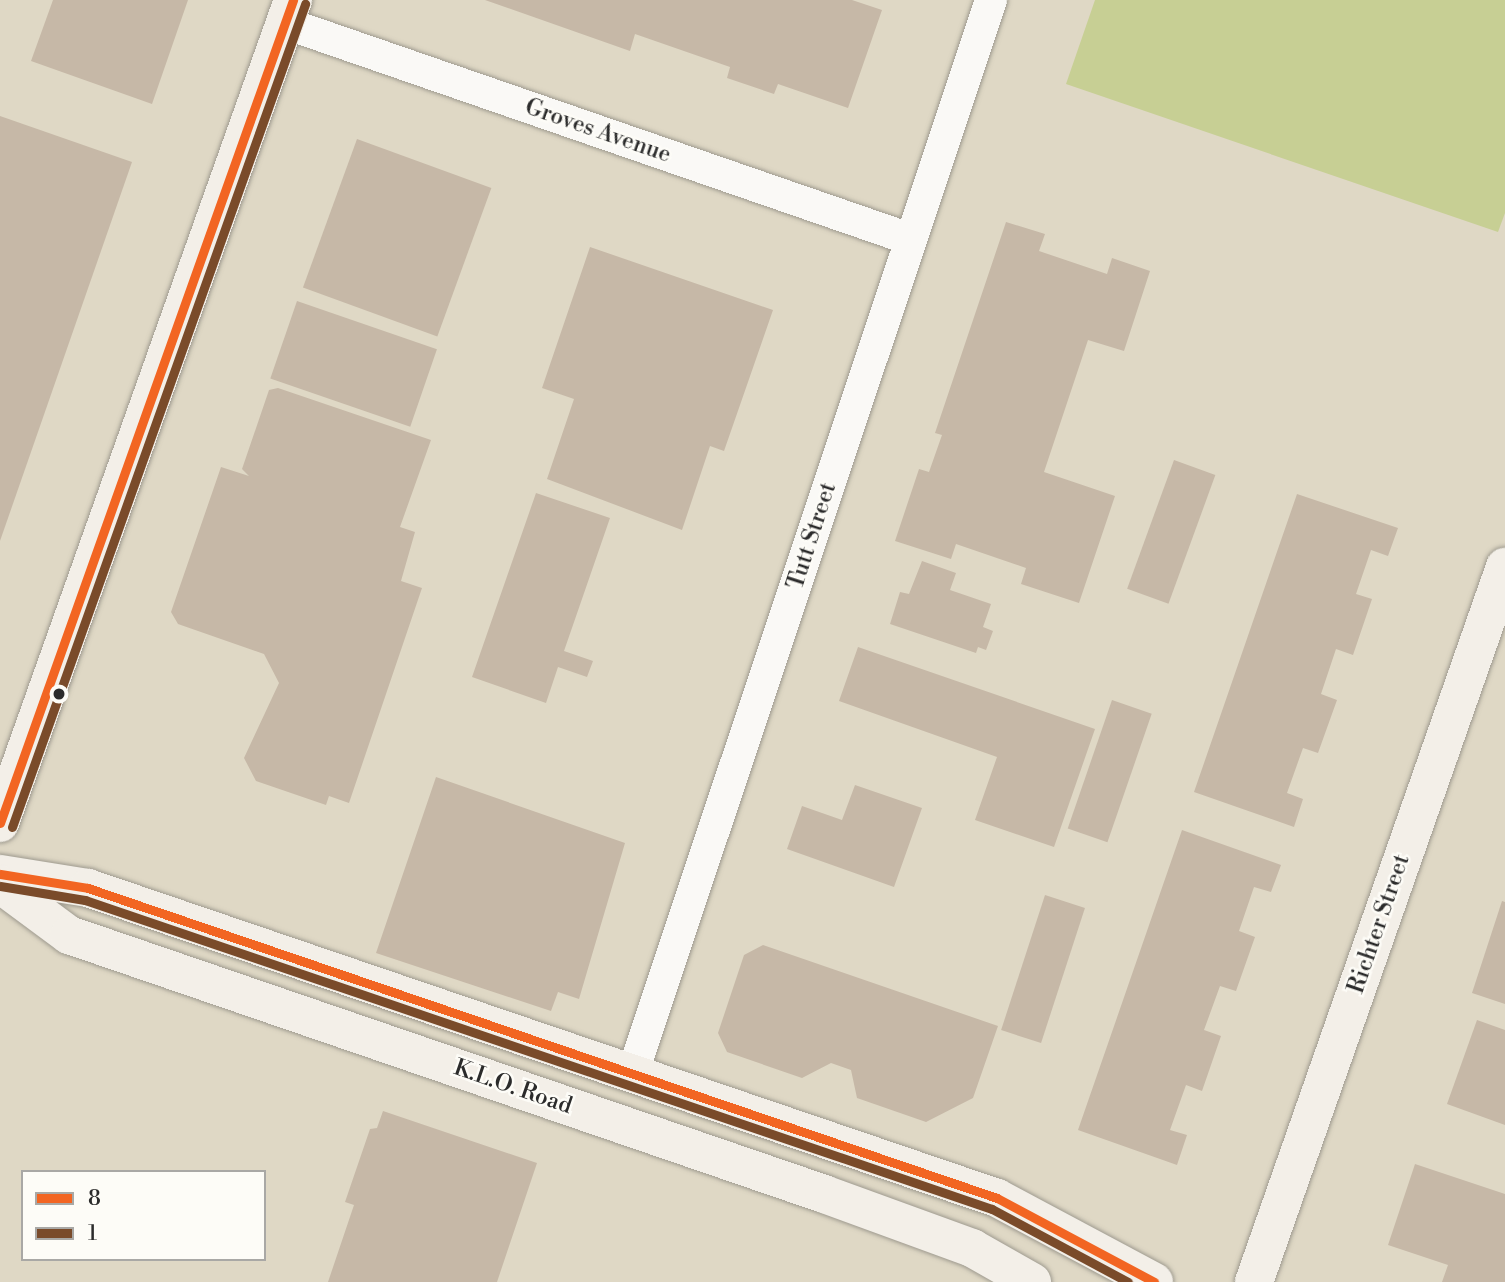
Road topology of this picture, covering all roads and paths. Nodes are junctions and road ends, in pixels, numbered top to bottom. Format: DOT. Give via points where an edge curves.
graph roads {
  1 [pos="992,0"];
  2 [pos="289,12"];
  3 [pos="910,239"];
  4 [pos="1505,567"];
  5 [pos="0,823"];
  6 [pos="0,874"];
  7 [pos="0,884"];
  8 [pos="633,1072"];
  9 [pos="1032,1282"];
  10 [pos="1154,1282"];
  11 [pos="1254,1282"];
  1 -- 3 [label="street, Tutt Street"];
  2 -- 3 [label="street, Groves Avenue"];
  2 -- 5 [label="street"];
  3 -- 8 [label="street, Tutt Street"];
  4 -- 11 [label="street, Richter Street"];
  6 -- 8 [label="street" via="88,888"];
  7 -- 9 [label="street, K.L.O. Road" via="69,934 824,1194 972,1248"];
  8 -- 10 [label="street" via="997,1198"];
}
